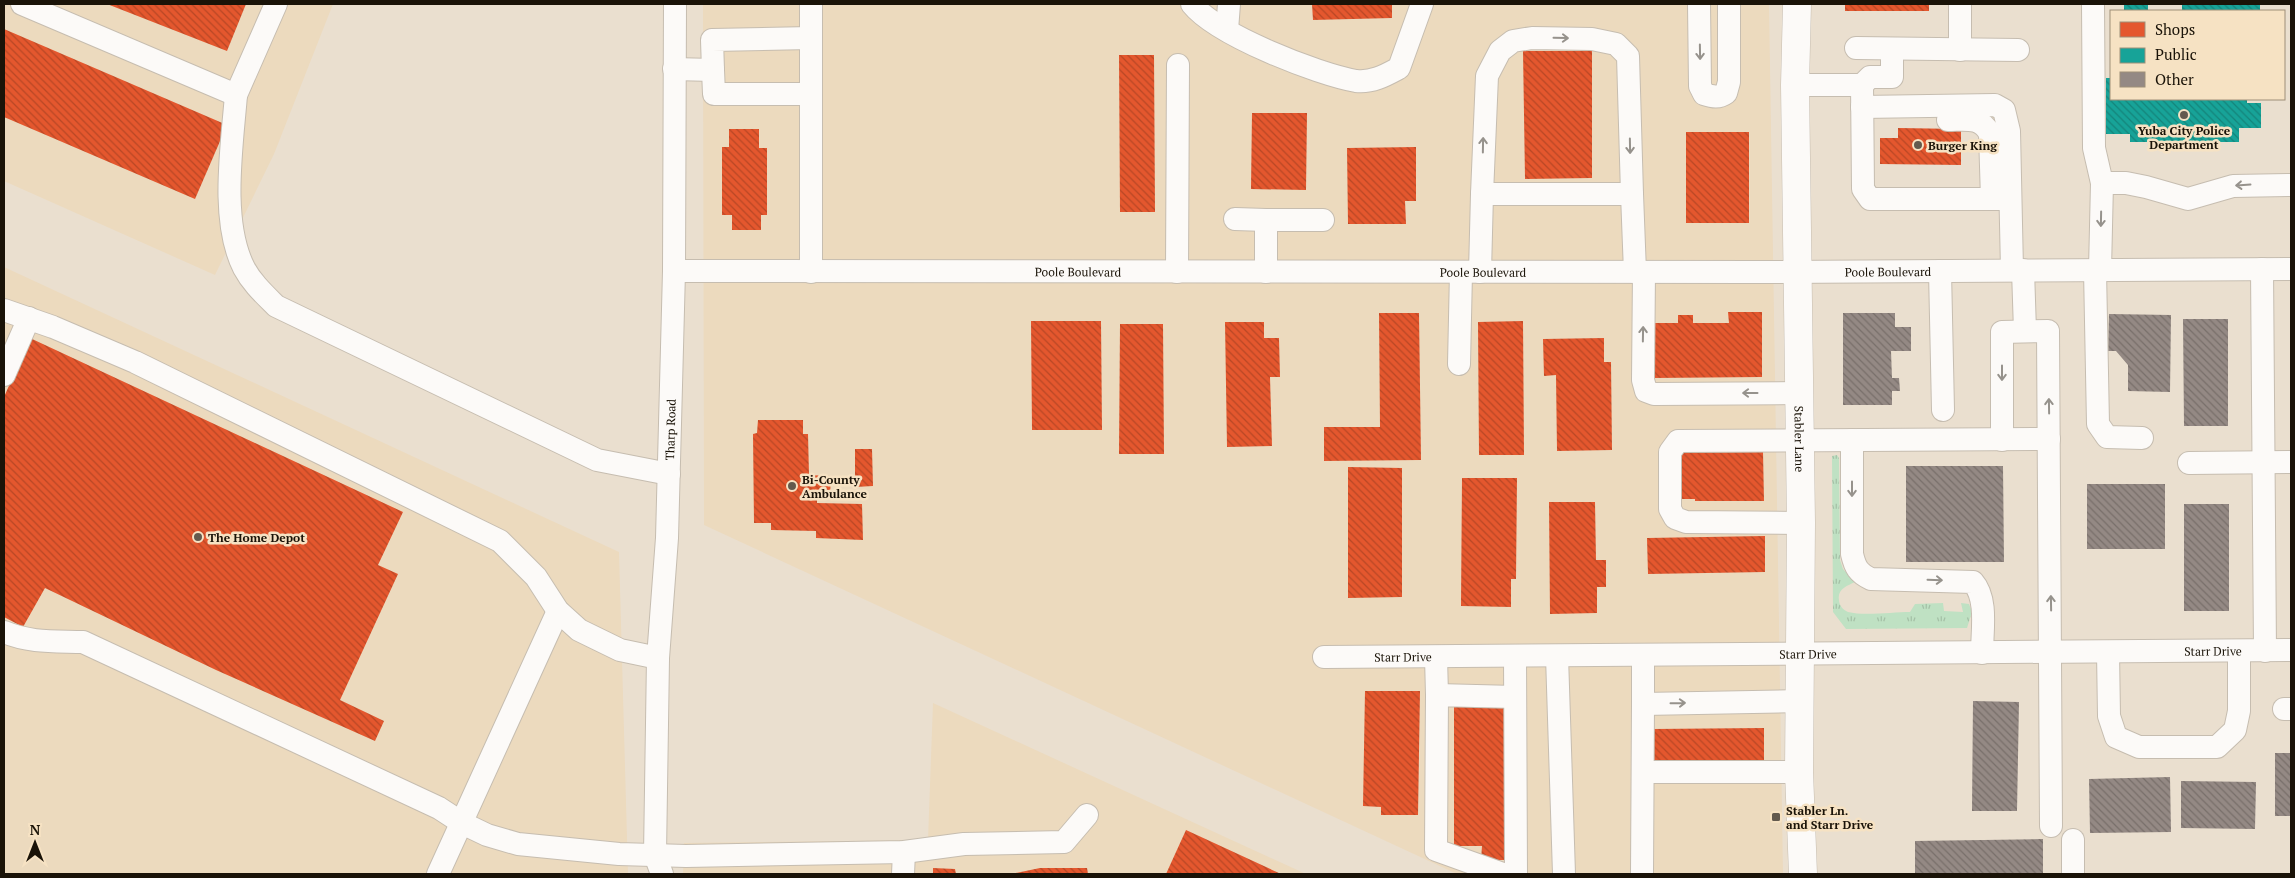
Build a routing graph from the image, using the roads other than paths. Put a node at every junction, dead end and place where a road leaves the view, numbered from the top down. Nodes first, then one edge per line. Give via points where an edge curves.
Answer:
1 (22, 4) edge
2 (276, 4) edge
3 (674, 4) edge
4 (811, 4) edge
5 (1192, 4) edge
6 (1229, 4) edge
7 (1422, 4) edge
8 (1699, 4) edge
9 (1729, 4) edge
10 (1797, 4) edge
11 (1960, 4) edge
12 (2093, 4) edge
13 (1227, 30) junction
14 (811, 38) junction
15 (1856, 48) dead end
16 (1892, 49) junction
17 (1960, 50) junction
18 (2018, 50) dead end
19 (1178, 65) dead end
20 (674, 69) junction
21 (713, 70) junction
22 (1795, 85) junction
23 (811, 94) junction
24 (236, 95) junction
25 (1862, 104) junction
26 (2102, 183) junction
27 (2291, 185) edge
28 (1482, 194) junction
29 (1632, 194) junction
30 (2001, 199) junction
31 (1235, 219) dead end
32 (1266, 220) junction
33 (1323, 220) dead end
34 (2262, 269) junction
35 (2291, 269) edge
36 (2017, 270) junction
37 (2097, 270) junction
38 (674, 271) junction
39 (1797, 271) junction
40 (1940, 271) junction
41 (811, 272) junction
42 (1177, 272) junction
43 (1266, 272) junction
44 (1470, 272) junction
45 (1639, 272) junction
46 (4, 310) edge
47 (29, 318) junction
48 (2025, 331) junction
49 (1459, 364) dead end
50 (4, 375) edge
51 (1799, 393) junction
52 (1943, 410) dead end
53 (2142, 438) dead end
54 (2050, 439) junction
55 (1852, 440) junction
56 (2002, 440) junction
57 (1799, 441) junction
58 (2263, 462) junction
59 (2291, 462) edge
60 (2189, 463) dead end
61 (669, 474) junction
62 (1801, 523) junction
63 (558, 611) junction
64 (4, 632) edge
65 (2291, 650) edge
66 (2239, 651) junction
67 (2265, 651) junction
68 (2052, 652) junction
69 (2108, 652) junction
70 (1982, 653) junction
71 (1801, 654) junction
72 (1643, 655) junction
73 (1514, 656) junction
74 (1557, 656) junction
75 (1324, 657) dead end
76 (1436, 657) junction
77 (658, 658) junction
78 (1437, 695) junction
79 (1515, 697) junction
80 (1801, 702) junction
81 (1643, 704) junction
82 (1643, 772) junction
83 (1800, 772) junction
84 (1087, 815) dead end
85 (462, 823) junction
86 (2051, 826) dead end
87 (2073, 840) dead end
88 (903, 863) edge
89 (740, 865) edge
90 (655, 868) edge
91 (438, 874) edge
92 (1503, 874) edge
93 (1516, 874) edge
94 (1564, 874) edge
95 (1642, 874) edge
96 (1803, 874) edge
97 (2073, 874) edge

1 - 24 street
2 - 24 street
3 - 20 street, Tharp Road
4 - 14 street
5 - 13 street
6 - 13 street
7 - 13 street via 1399,68 1380,78 1358,81 1275,54
8 -> 9 street via 1700,86 1704,94 1712,96 1726,93 1729,82
10 - 22 main road, Stabler Lane
11 - 17 street
12 - 26 street via 2094,148
14 - 21 street via 712,40
14 - 23 street
15 - 16 street
16 - 17 street
16 - 25 street via 1892,77 1870,77
17 - 18 street
19 - 42 street
20 - 21 street
20 - 38 street, Tharp Road
21 - 23 street via 714,94
22 - 25 street
22 - 39 main road, Stabler Lane
23 - 41 street
24 - 61 street via 230,183 236,244 244,267 256,286 276,306 597,460
25 - 30 street via 1863,189 1870,199
25 - 30 street via 1995,105 2004,110 2009,132
27 -> 26 street via 2233,186 2188,199 2126,183
26 -> 37 street
28 - 29 street
28 -> 29 street via 1487,76 1500,51 1513,40 1532,38 1600,40 1616,44 1628,56
28 - 44 street
29 - 45 street
30 - 36 street
31 - 32 street
32 - 33 street
32 - 43 street
34 - 35 street, Poole Boulevard
34 - 37 street, Poole Boulevard
34 - 58 street
36 - 37 street, Poole Boulevard
36 - 40 street, Poole Boulevard
36 - 48 street
37 - 53 street via 2098,424 2107,437
38 - 41 street, Poole Boulevard
38 - 61 street, Tharp Road
39 - 40 street, Poole Boulevard
39 - 45 street, Poole Boulevard
39 - 51 main road, Stabler Lane
40 - 52 street
41 - 42 street, Poole Boulevard
42 - 43 street, Poole Boulevard
43 - 44 street, Poole Boulevard
44 - 45 street, Poole Boulevard
44 - 49 street
51 -> 45 street via 1654,394 1646,391
46 - 47 street
47 - 50 street
47 - 63 street via 135,362 500,541 536,576
54 -> 48 street via 2048,331
48 -> 56 street via 2002,332
51 - 57 main road, Stabler Lane
54 - 56 street
68 -> 54 street
55 - 56 street
55 - 57 street
55 -> 70 street via 1852,554 1860,574 1871,579 1973,582 1978,587 1982,602
57 - 62 main road, Stabler Lane
57 - 62 street via 1678,441 1670,452 1670,509 1675,518 1686,522
58 - 59 street
58 - 60 street
58 - 67 street
61 - 77 street, Tharp Road
62 - 71 main road, Stabler Lane
63 - 77 street via 579,630 620,650
63 - 85 street
64 - 85 street via 41,642 83,642 439,808
65 - 67 street, Starr Drive
66 - 67 street, Starr Drive
66 - 69 street, Starr Drive
66 - 69 street via 2239,711 2235,730 2217,747 2139,747 2116,737 2109,716
68 - 69 street, Starr Drive
68 - 70 street, Starr Drive
68 - 86 street
70 - 71 street, Starr Drive
71 - 72 street, Starr Drive
71 - 80 main road, Stabler Lane
72 - 74 street, Starr Drive
72 - 81 street
73 - 74 street, Starr Drive
73 - 76 street, Starr Drive
73 - 79 street
74 - 94 street
75 - 76 street, Starr Drive
76 - 78 street
77 - 90 street, Tharp Road
78 - 79 street
78 - 92 street via 1436,850
79 - 93 street
81 -> 80 street
80 - 83 main road, Stabler Lane
81 - 82 street
82 - 83 street
82 - 95 street
83 - 96 main road, Stabler Lane
84 - 88 street via 1064,842 964,844
85 - 90 street via 518,844
85 - 91 street
87 - 97 street
88 - 89 street
89 - 90 street

